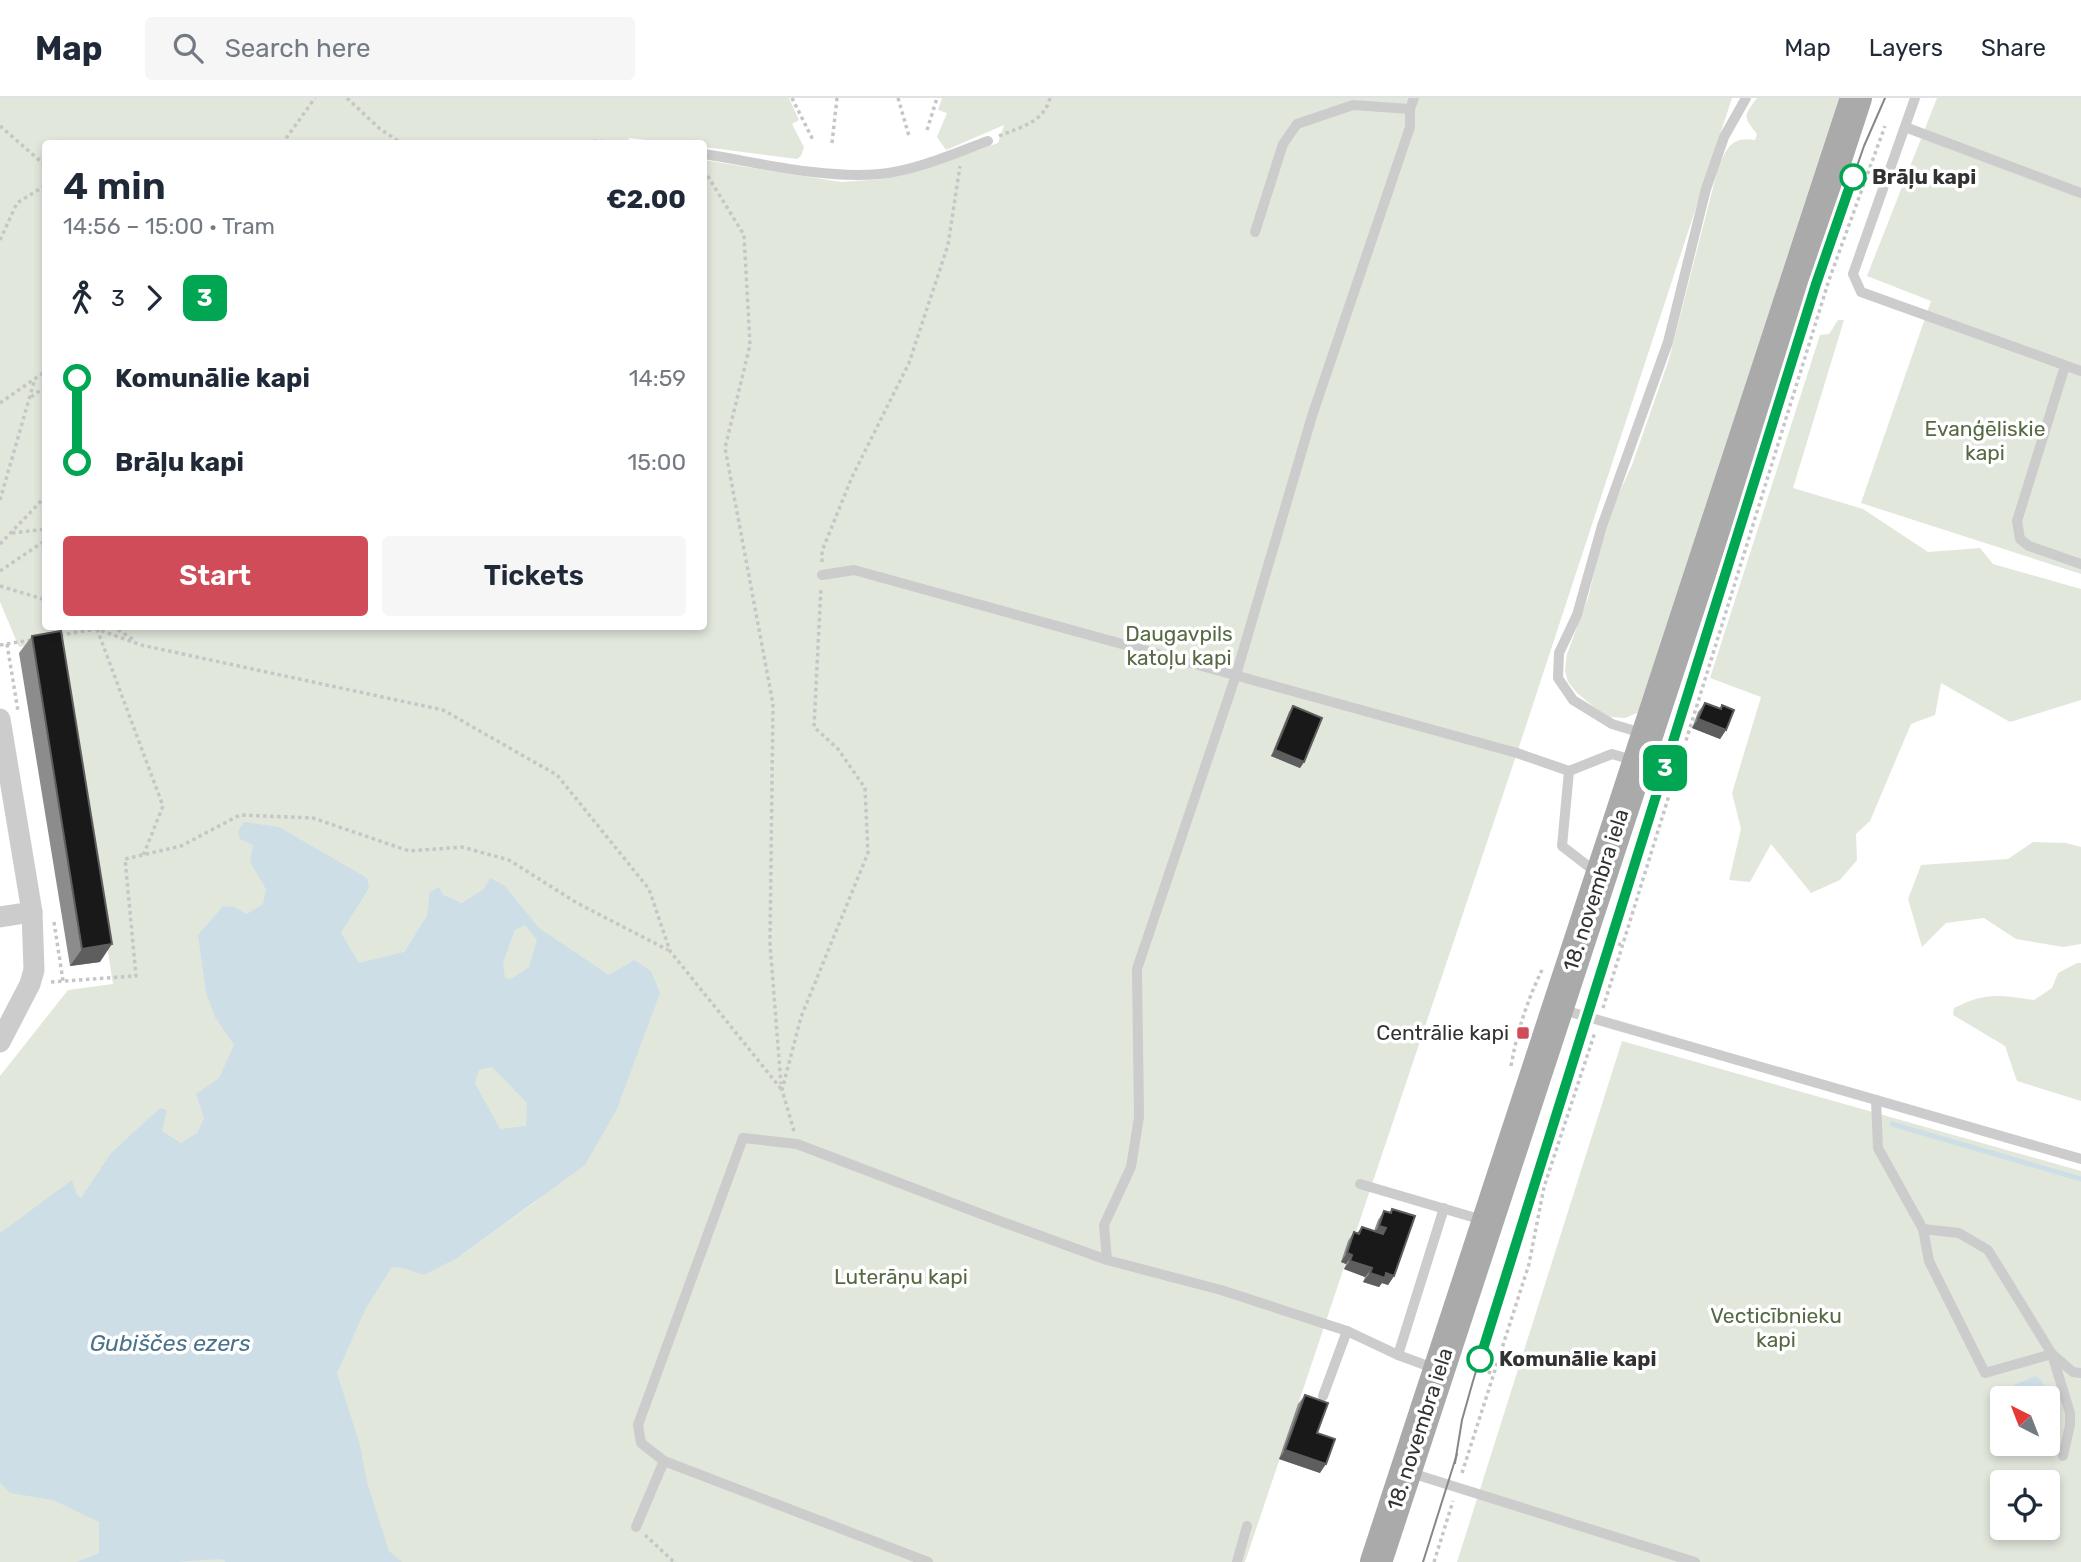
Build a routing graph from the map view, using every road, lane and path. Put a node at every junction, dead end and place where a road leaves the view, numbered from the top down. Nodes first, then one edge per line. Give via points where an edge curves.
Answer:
1 (315, 98) edge
2 (348, 98) edge
3 (792, 98) edge
4 (837, 98) edge
5 (898, 98) edge
6 (937, 98) edge
7 (1051, 98) edge
8 (1746, 98) edge
9 (1856, 98) edge
10 (1915, 98) edge
11 (1412, 104) edge
12 (0, 126) edge
13 (1885, 127) dead end
14 (1905, 127) junction
15 (927, 130) dead end
16 (909, 136) dead end
17 (285, 140) edge
18 (396, 140) edge
19 (813, 140) dead end
20 (988, 141) joint
21 (832, 143) dead end
22 (962, 150) junction
23 (707, 154) edge
24 (42, 163) edge
25 (707, 175) edge
26 (42, 187) edge
27 (2081, 193) edge
28 (1255, 232) dead end
29 (0, 240) edge
30 (2065, 366) junction
31 (2081, 371) edge
32 (42, 375) edge
33 (34, 382) junction
34 (42, 389) edge
35 (29, 398) junction
36 (0, 403) edge
37 (0, 500) edge
38 (42, 500) edge
39 (42, 529) edge
40 (10, 533) junction
41 (42, 543) edge
42 (0, 544) edge
43 (2081, 564) edge
44 (0, 570) edge
45 (822, 575) junction
46 (0, 586) edge
47 (42, 599) edge
48 (91, 630) edge
49 (97, 630) edge
50 (100, 630) edge
51 (118, 630) edge
52 (60, 635) edge
53 (34, 639) edge
54 (0, 645) edge
55 (141, 645) junction
56 (1236, 675) junction
57 (0, 719) edge
58 (1643, 748) junction
59 (1569, 772) junction
60 (143, 856) junction
61 (1601, 875) junction
62 (32, 912) junction
63 (0, 917) edge
64 (670, 951) junction
65 (30, 984) junction
66 (1557, 1008) junction
67 (1599, 1020) junction
68 (0, 1042) edge
69 (782, 1090) junction
70 (1876, 1100) junction
71 (797, 1143) junction
72 (2081, 1159) edge
73 (1360, 1184) dead end
74 (1444, 1208) junction
75 (1488, 1222) junction
76 (1923, 1229) junction
77 (1107, 1259) junction
78 (1347, 1331) junction
79 (2052, 1354) junction
80 (1398, 1355) junction
81 (1454, 1368) junction
82 (2081, 1373) edge
83 (1494, 1374) junction
84 (1323, 1396) dead end
85 (2063, 1456) dead end
86 (664, 1461) junction
87 (1406, 1471) junction
88 (1457, 1489) junction
89 (1247, 1526) dead end
90 (636, 1527) joint
91 (674, 1562) edge
92 (928, 1562) edge
93 (1237, 1562) edge
94 (1376, 1562) edge
95 (1434, 1562) edge
96 (1695, 1562) edge

1 - 17 path
2 - 18 path
3 - 19 path
4 - 21 path
5 - 16 path
6 - 15 path
7 - 20 path via 1041,118
8 - 58 lane via 1724,137 1706,189 1668,342 1602,526 1577,615 1559,653 1558,678 1573,700
9 - 58 main road, 18. novembra iela
10 - 14 lane
11 - 28 lane via 1353,105 1297,124 1283,144
11 - 56 lane via 1409,127 1312,416
12 - 24 path
13 - 67 path via 1829,279
14 - 27 lane
14 - 30 lane via 1853,274 1861,292
20 - 22 lane
22 - 23 lane via 882,174 841,175
22 - 45 path via 940,272 909,363 852,477 822,551
25 - 69 path via 744,235 750,345 725,448 773,704 770,944
26 - 29 path via 17,203
30 - 31 lane
30 - 43 lane via 2018,521 2020,538 2029,546
32 - 33 path
33 - 35 path
33 - 36 path
34 - 35 path
35 - 37 path
38 - 40 path
39 - 40 path
40 - 42 path
41 - 44 path
45 - 56 lane via 854,570
45 - 69 path via 814,727 838,749 865,788 868,853 801,1017
46 - 47 path
48 - 52 path
49 - 60 path via 163,806
50 - 55 path
51 - 55 path
53 - 54 path
55 - 64 path via 443,710 557,775 649,889
56 - 59 lane via 1517,753
56 - 77 lane via 1137,969 1139,1117 1131,1167 1104,1225
57 - 62 street
58 - 59 lane via 1612,754
58 - 61 main road, 18. novembra iela
59 - 61 lane via 1562,846
60 - 64 path via 181,846 240,815 313,818 409,851 461,847 509,860
60 - 65 path via 125,859 136,976
61 - 66 main road, 18. novembra iela
62 - 63 street
62 - 65 street via 34,970
64 - 69 path
65 - 68 street
66 - 67 lane
66 - 75 main road, 18. novembra iela
67 - 70 lane
67 - 83 path via 1544,1187 1530,1264
69 - 71 path
70 - 72 lane
70 - 76 lane via 1878,1148
71 - 77 lane
71 - 86 lane via 743,1138 638,1425 641,1443
73 - 74 lane
74 - 75 lane
74 - 80 lane
75 - 81 main road, 18. novembra iela
76 - 79 lane via 1959,1233 1987,1250
76 - 79 lane via 1929,1261 1985,1373
77 - 78 lane
78 - 80 lane
78 - 84 lane
79 - 82 lane via 2073,1372
79 - 85 lane via 2070,1413
80 - 81 lane
81 - 83 path
81 - 87 main road, 18. novembra iela
83 - 88 path
86 - 90 lane
86 - 92 lane
87 - 88 lane
87 - 94 main road, 18. novembra iela
88 - 95 path
88 - 96 lane
89 - 93 lane
90 - 91 path

